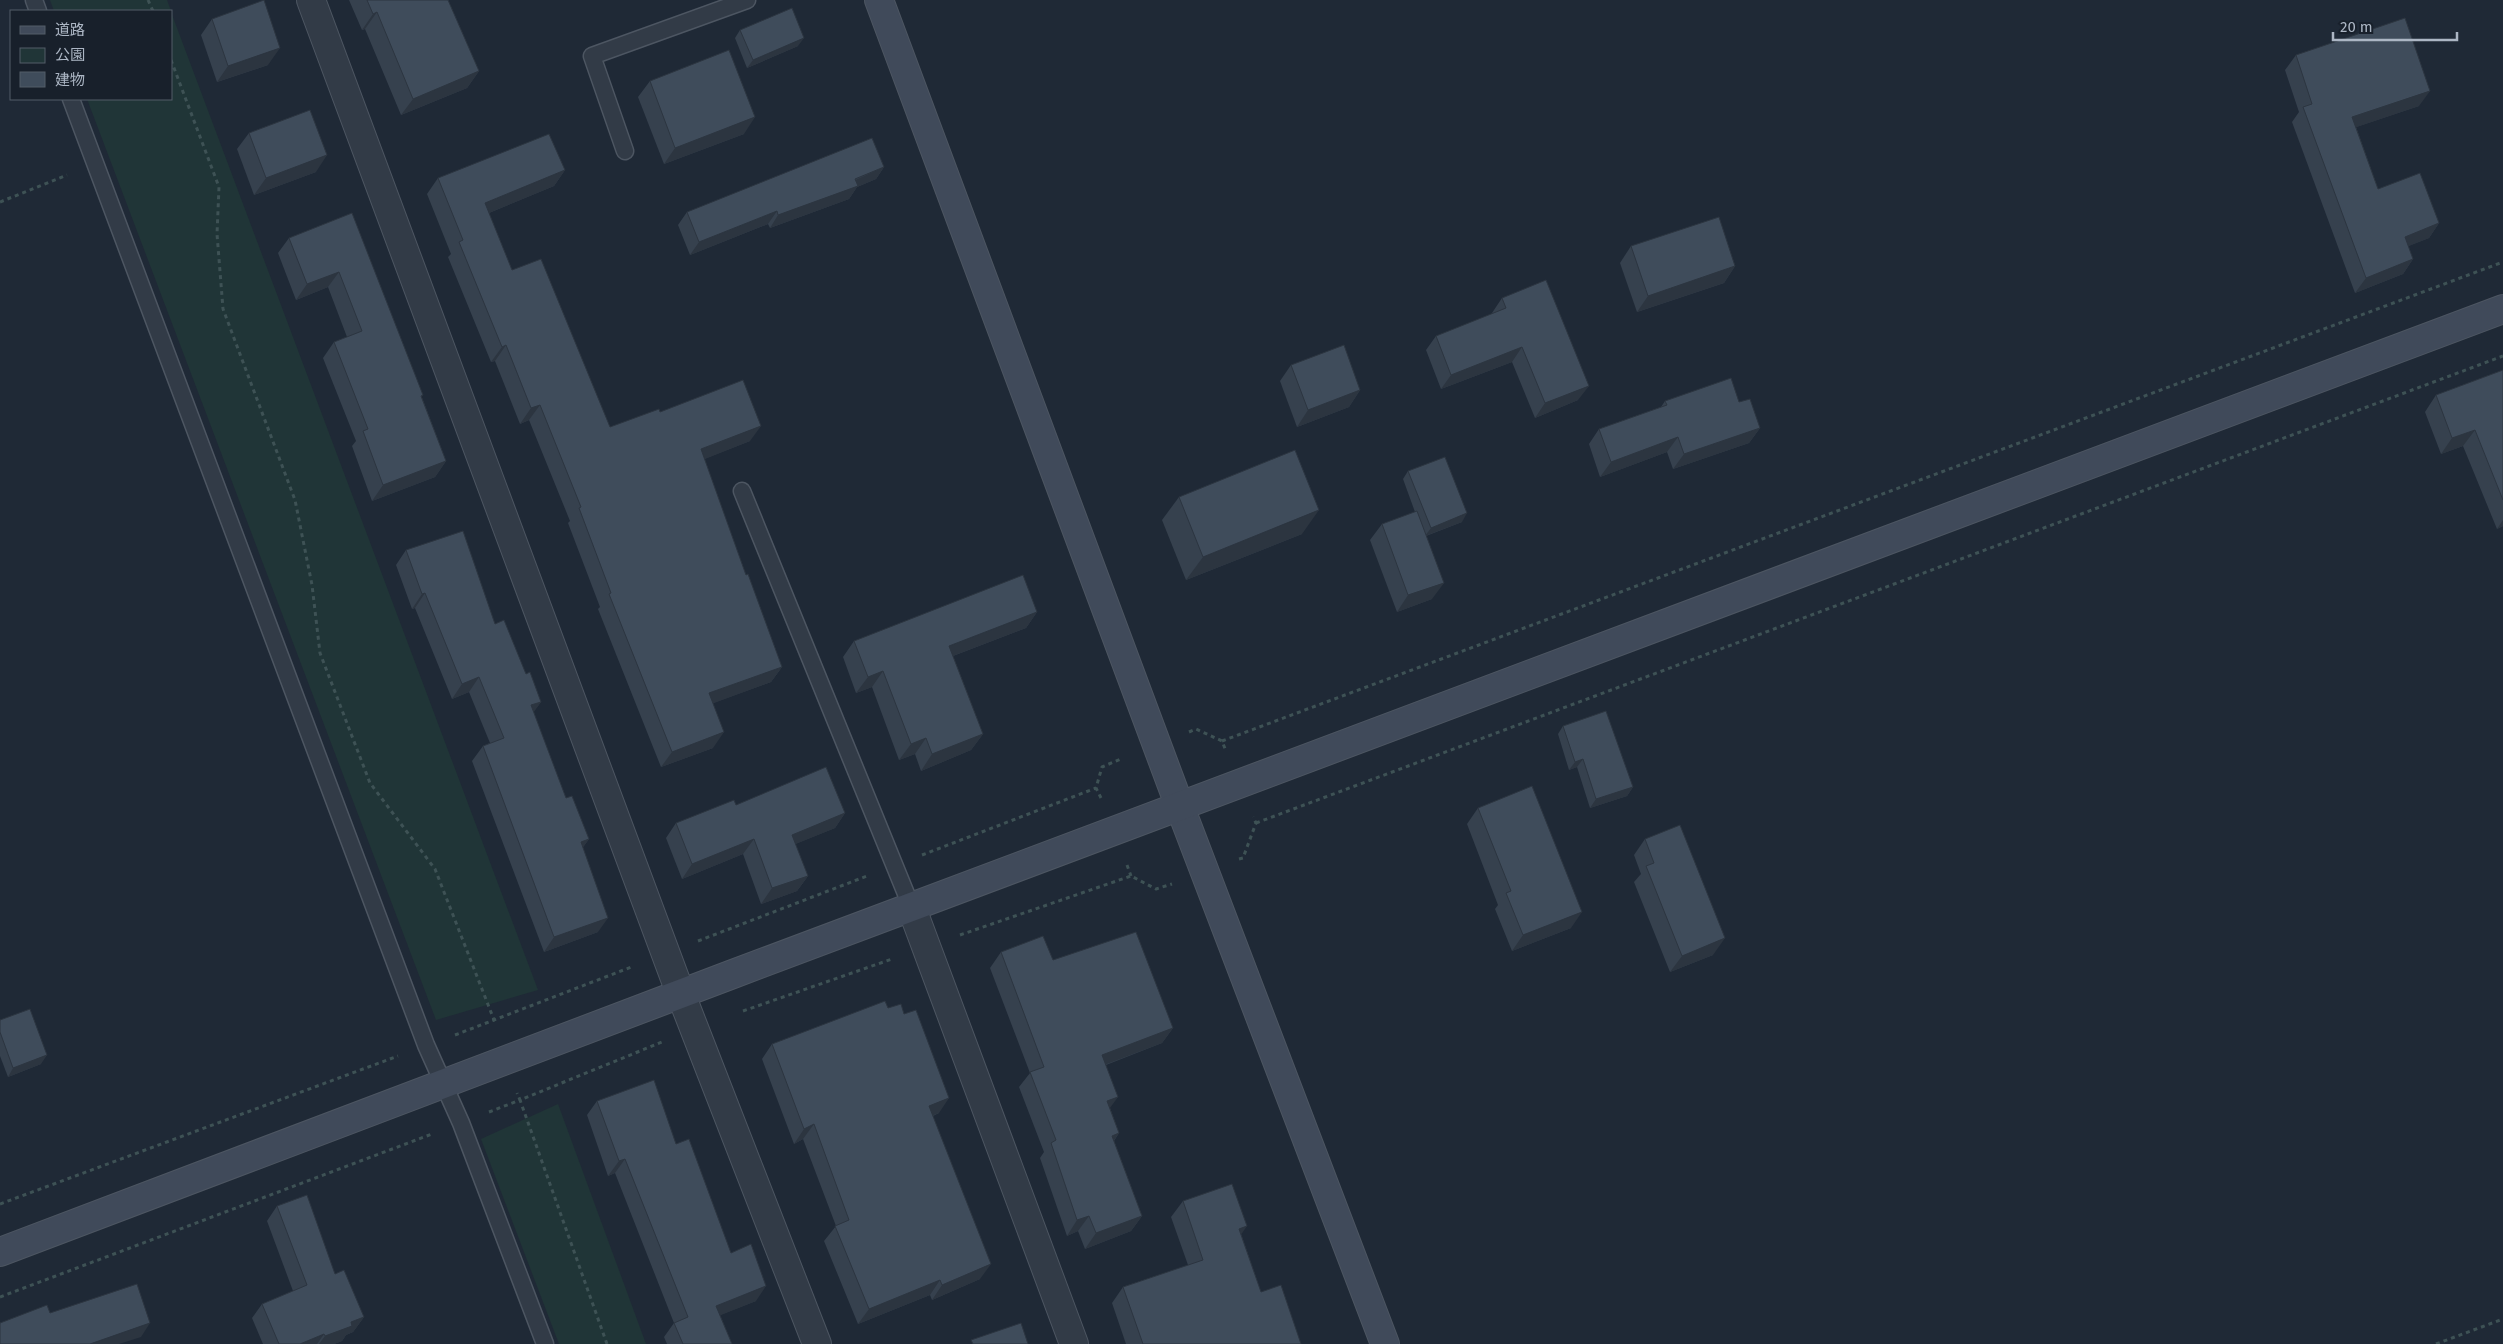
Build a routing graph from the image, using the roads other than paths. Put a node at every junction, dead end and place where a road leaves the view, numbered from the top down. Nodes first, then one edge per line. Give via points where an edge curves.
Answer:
1 (311, 0) edge
2 (748, 0) edge
3 (879, 0) edge
4 (71, 100) edge
5 (625, 151) dead end
6 (2503, 308) edge
7 (742, 491) dead end
8 (1180, 807) junction
9 (911, 906) junction
10 (680, 992) junction
11 (443, 1083) junction
12 (0, 1252) edge
13 (545, 1344) edge
14 (817, 1344) edge
15 (1074, 1344) edge
16 (1385, 1344) edge

1 - 10 street
2 - 5 lane via 592,56
3 - 8 street
4 - 11 lane
6 - 8 street
7 - 9 lane
8 - 9 street
8 - 16 street
9 - 10 street
9 - 15 street
10 - 11 street
10 - 14 street
11 - 12 street
11 - 13 lane

